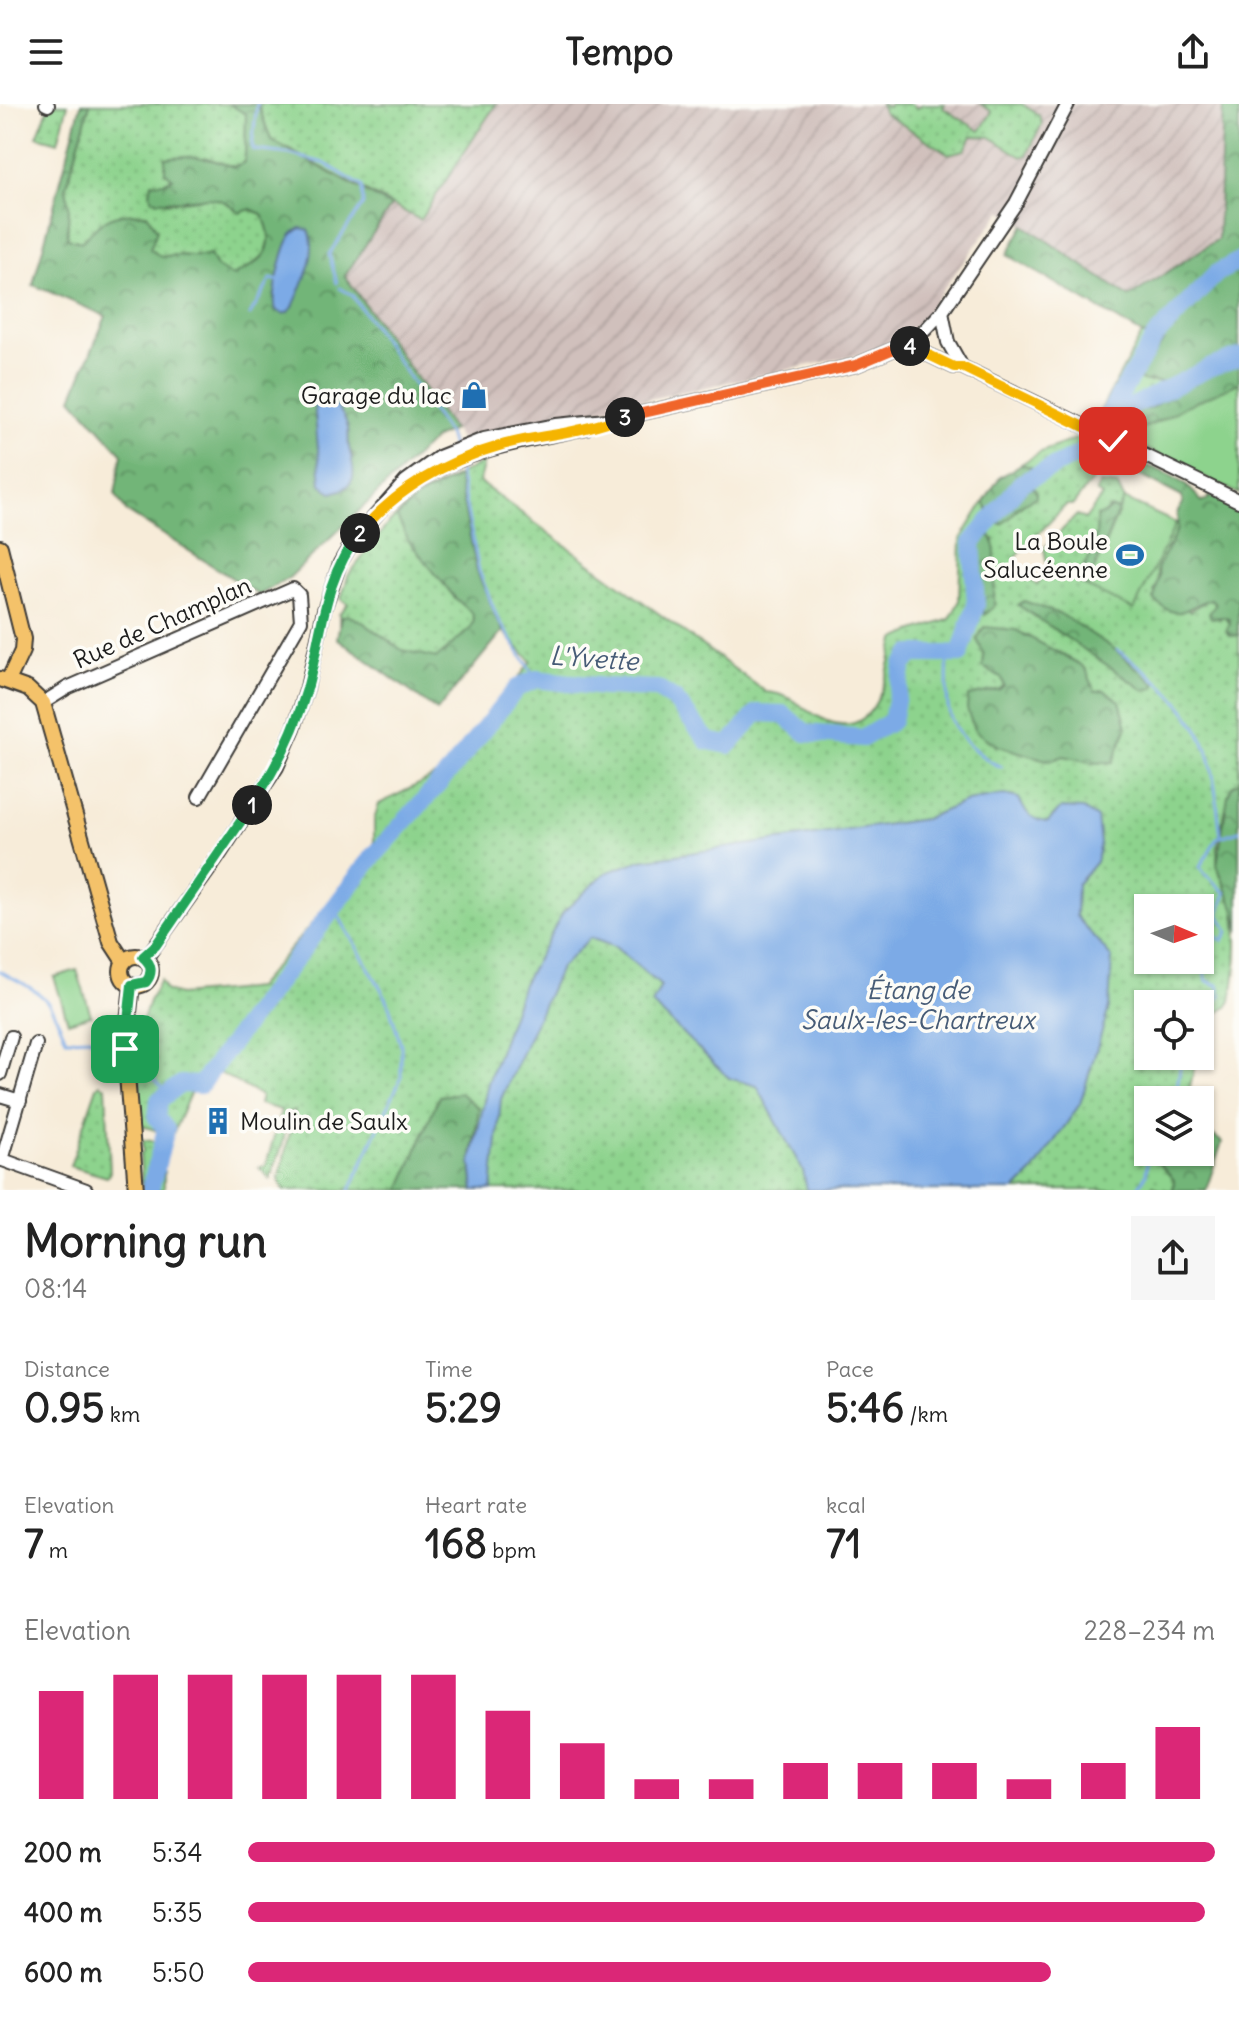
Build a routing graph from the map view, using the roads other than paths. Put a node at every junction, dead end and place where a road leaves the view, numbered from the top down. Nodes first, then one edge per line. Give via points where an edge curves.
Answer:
1 (1068, 104) edge
2 (942, 312) junction
3 (906, 344) junction
4 (962, 367) junction
5 (1239, 501) edge
6 (0, 547) edge
7 (4, 680) edge
8 (43, 703) junction
9 (199, 797) dead end
10 (143, 957) junction
11 (124, 962) junction
12 (132, 985) junction
13 (0, 1074) edge
14 (0, 1095) edge
15 (20, 1101) junction
16 (1, 1159) edge
17 (86, 1190) edge
18 (136, 1190) edge

1 - 2 street via 1016,203
2 - 3 street
2 - 4 street via 948,342
3 - 4 street
3 - 10 street via 856,365 616,419 484,439 403,492 353,541 332,581 307,688 277,767
4 - 5 street
6 - 7 main road via 23,639 22,651
7 - 8 main road via 28,689
8 - 9 street, Rue de Champlan via 293,589 299,595 301,621
8 - 11 main road via 111,942
10 - 11 main road
10 - 12 main road via 151,969 149,978
11 - 12 main road via 122,976
12 - 18 main road via 125,1049
13 - 15 street via 9,1042 35,1049
14 - 15 street
15 - 16 street
16 - 17 street

